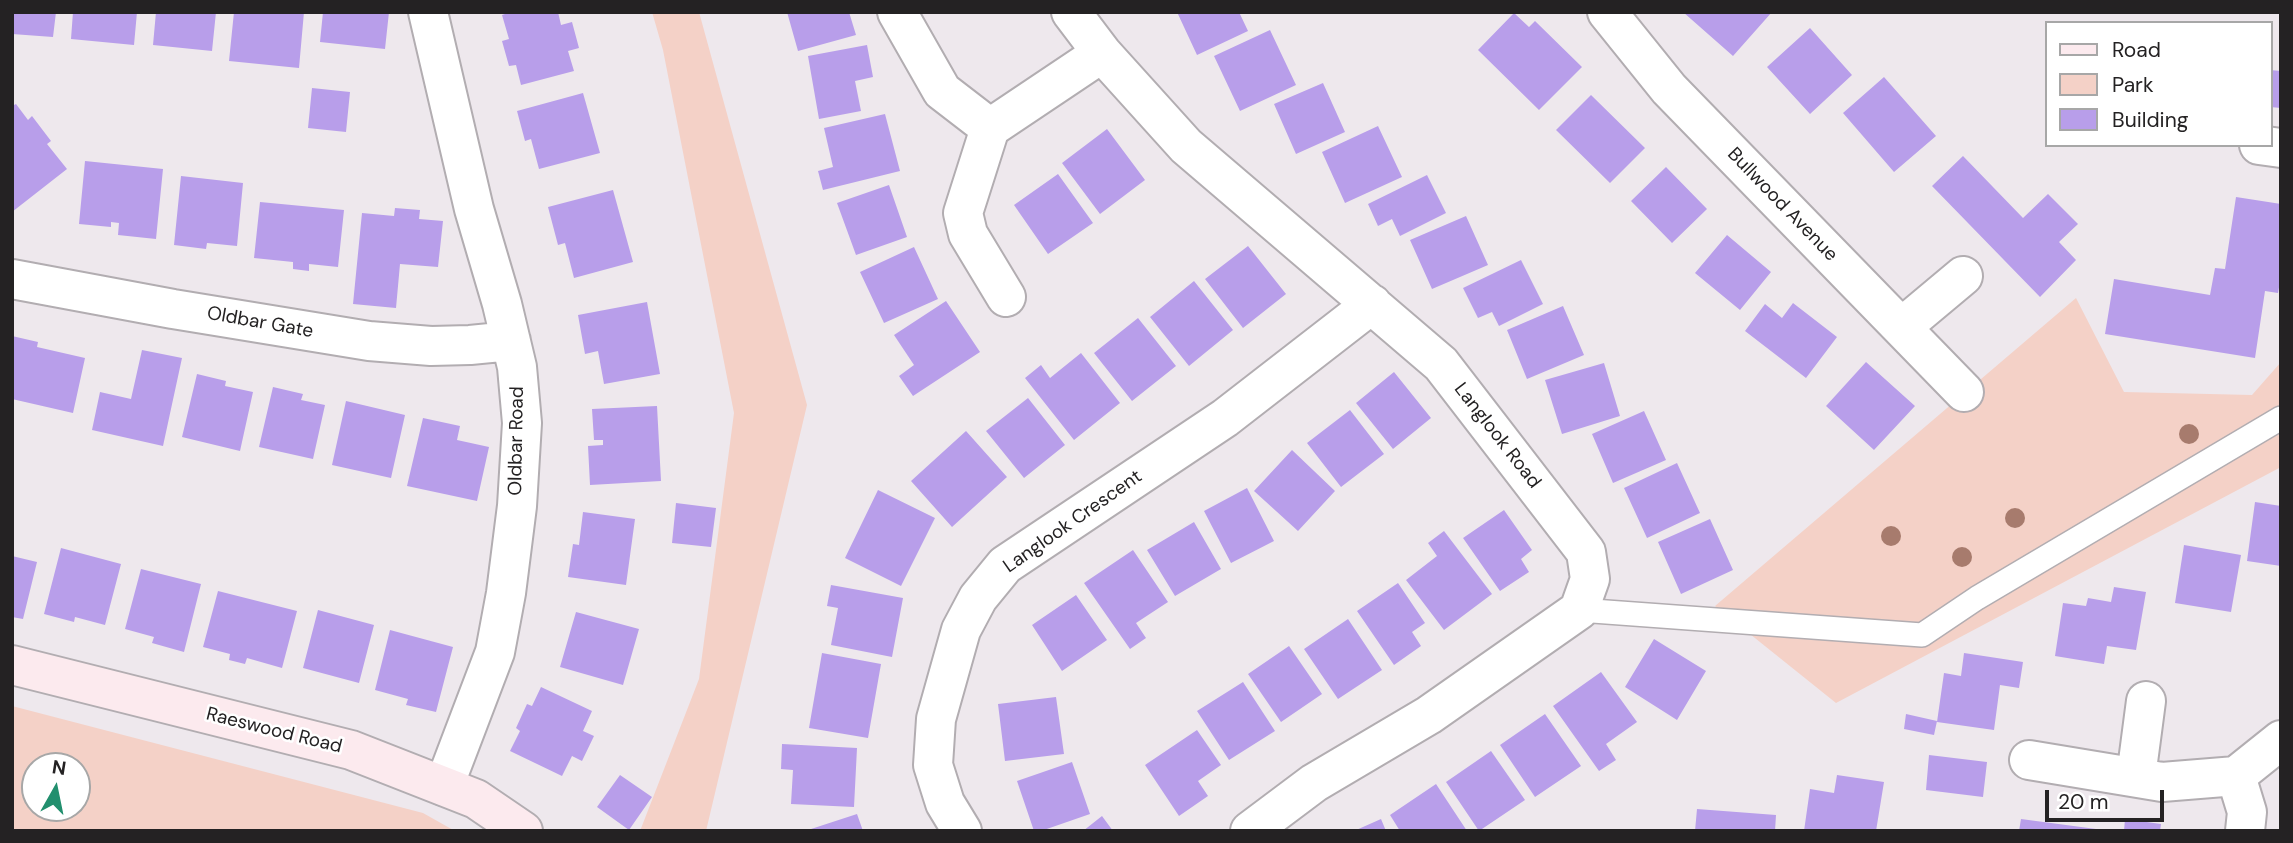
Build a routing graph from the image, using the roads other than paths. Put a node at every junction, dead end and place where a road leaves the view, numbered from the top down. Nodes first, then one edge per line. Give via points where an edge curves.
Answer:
1 (428, 12) edge
2 (897, 12) edge
3 (1071, 12) edge
4 (1606, 12) edge
5 (1102, 53) junction
6 (990, 128) junction
7 (1963, 276) dead end
8 (12, 279) edge
9 (1006, 297) dead end
10 (1371, 304) junction
11 (1902, 327) junction
12 (511, 341) junction
13 (1964, 392) dead end
14 (2281, 418) edge
15 (1579, 610) junction
16 (12, 665) edge
17 (2146, 701) dead end
18 (2281, 740) edge
19 (2029, 760) dead end
20 (2236, 776) junction
21 (2136, 777) junction
22 (444, 786) junction
23 (523, 831) edge
24 (962, 831) edge
25 (1250, 831) edge
26 (2245, 831) edge

1 - 12 street, Oldbar Road via 474,209
2 - 6 street via 942,91
3 - 5 street, Langlook Road
4 - 11 street, Bullwood Avenue via 1669,89
5 - 6 street
5 - 10 street, Langlook Road via 1186,146
6 - 9 street via 963,213 968,234
7 - 11 street
8 - 12 street, Oldbar Gate via 369,341 431,346
10 - 15 street, Langlook Road via 1441,364 1586,552 1590,579
10 - 24 street, Langlook Crescent via 1225,418 1005,565 978,598 961,630 936,719 933,765 945,803
11 - 13 street, Bullwood Avenue
12 - 22 street, Oldbar Road via 522,424 506,593 495,652
14 - 15 lane via 1977,598 1923,635
15 - 25 street via 1429,715 1314,783
16 - 22 street, Raeswood Road via 351,750
17 - 21 street
18 - 20 street
19 - 21 street
20 - 21 street via 2162,782
20 - 26 street via 2247,812
22 - 23 street, Raeswood Road via 476,799

